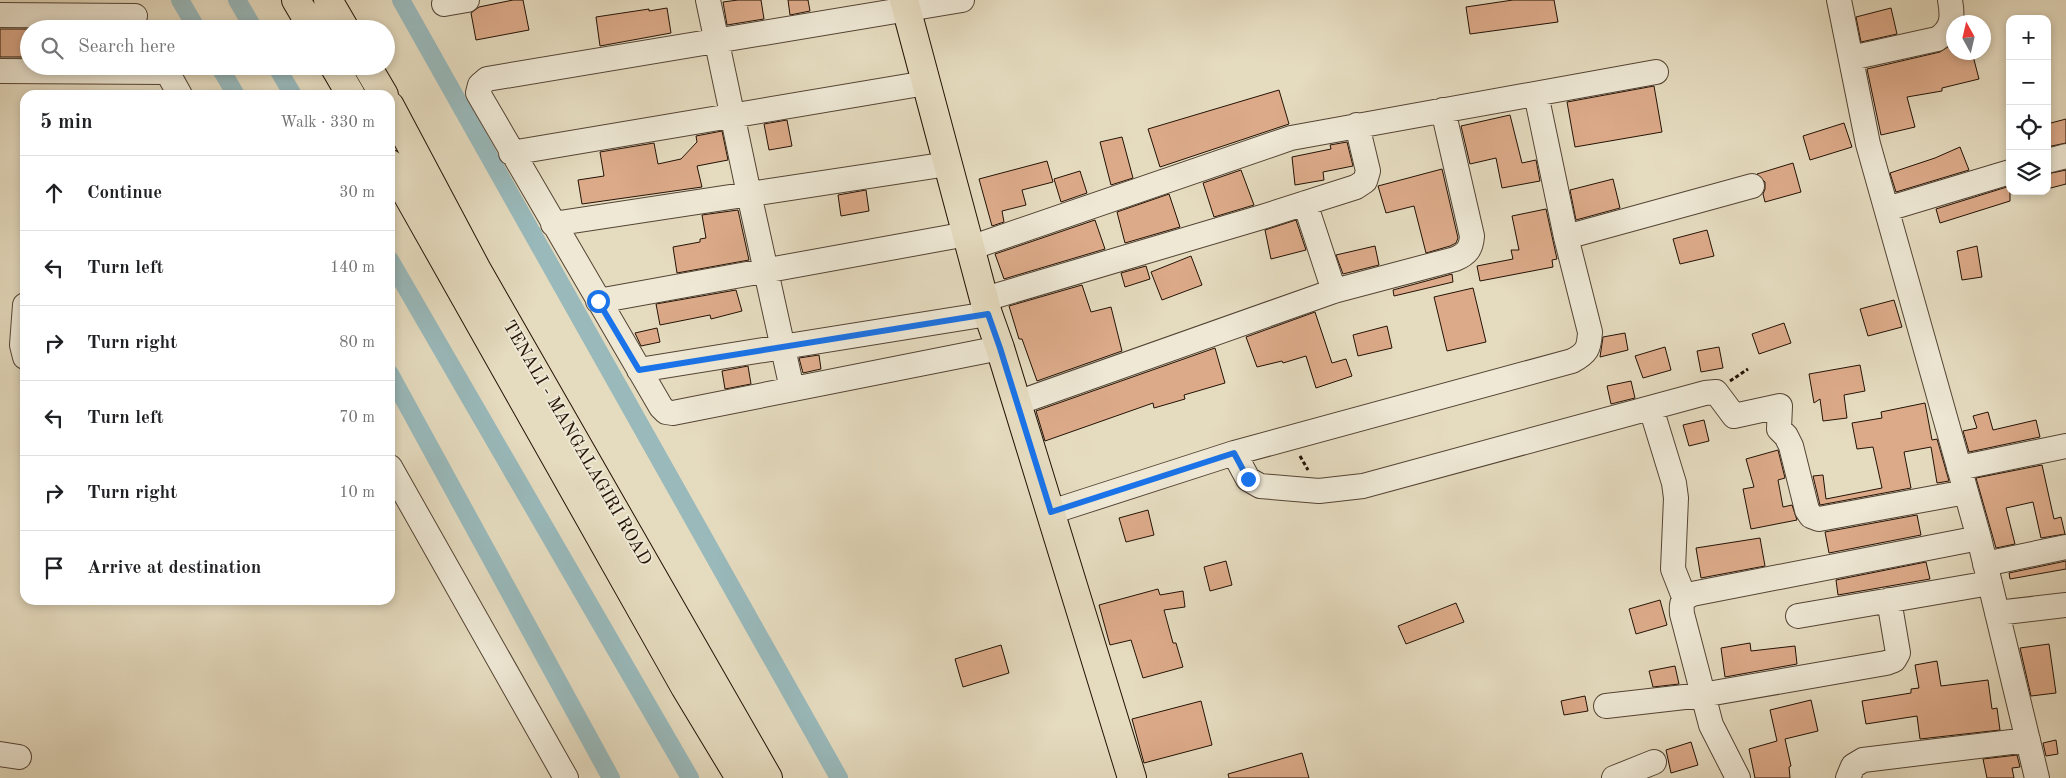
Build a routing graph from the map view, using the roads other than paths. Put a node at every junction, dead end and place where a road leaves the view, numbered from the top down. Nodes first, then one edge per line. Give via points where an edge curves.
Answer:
1 (296, 0) edge
2 (328, 0) edge
3 (467, 0) edge
4 (708, 0) edge
5 (962, 0) edge
6 (1839, 0) edge
7 (1950, 0) edge
8 (444, 4) dead end
9 (905, 4) edge
10 (0, 15) edge
11 (135, 15) edge
12 (308, 20) edge
13 (340, 20) edge
14 (717, 40) junction
15 (1851, 58) junction
16 (0, 71) edge
17 (20, 71) edge
18 (1656, 72) dead end
19 (169, 75) edge
20 (339, 75) edge
21 (372, 75) edge
22 (926, 83) junction
23 (177, 90) edge
24 (348, 90) edge
25 (381, 90) edge
26 (1536, 94) junction
27 (1443, 110) junction
28 (395, 115) edge
29 (733, 116) junction
30 (1358, 126) junction
31 (511, 153) junction
32 (2066, 156) edge
33 (2051, 160) edge
34 (948, 164) junction
35 (395, 173) edge
36 (2006, 173) edge
37 (1752, 186) dead end
38 (749, 194) junction
39 (1305, 202) junction
40 (1887, 209) junction
41 (553, 224) junction
42 (1566, 237) junction
43 (969, 241) junction
44 (766, 270) junction
45 (1334, 291) junction
46 (598, 301) junction
47 (986, 307) junction
48 (783, 346) junction
49 (1000, 348) junction
50 (639, 370) junction
51 (792, 389) junction
52 (1017, 403) junction
53 (1651, 408) junction
54 (2066, 446) edge
55 (1234, 453) junction
56 (1959, 468) junction
57 (395, 476) edge
58 (1966, 492) junction
59 (1051, 512) junction
60 (1979, 538) junction
61 (2066, 547) edge
62 (1988, 574) junction
63 (1684, 598) junction
64 (1889, 600) junction
65 (2066, 605) edge
66 (1997, 613) junction
67 (1798, 616) dead end
68 (1702, 695) junction
69 (1606, 706) dead end
70 (2028, 740) junction
71 (1654, 762) dead end
72 (566, 778) edge
73 (740, 778) edge
74 (768, 778) edge
75 (1132, 778) edge
76 (1614, 778) edge
77 (1738, 778) edge
78 (1848, 778) edge
79 (2037, 778) edge

1 - 12 main road
2 - 13 main road
3 - 8 street
4 - 14 street
5 - 9 street
6 - 15 street
7 - 15 street via 1951,23 1947,33 1937,39
9 - 14 street
9 - 22 main road
10 - 11 street
14 - 29 street
14 - 31 street via 487,79 480,85 478,93
15 - 40 street via 1868,144
16 - 17 street
18 - 26 street
19 - 23 street
20 - 24 main road
21 - 25 main road
22 - 29 street
22 - 34 main road
26 - 27 street
26 - 42 street
27 - 30 street
27 - 45 street via 1472,236 1465,255
28 - 74 main road, TENALI - MANGALAGIRI ROAD via 477,270
29 - 31 street
29 - 38 street
30 - 39 street via 1368,172 1365,180 1356,187
30 - 43 street via 1291,138
31 - 41 street
32 - 33 street
34 - 38 street
34 - 43 main road
35 - 73 main road via 685,687
36 - 40 street
37 - 42 street
38 - 41 street
38 - 44 street
39 - 45 street
39 - 47 street
40 - 56 street
41 - 46 street
42 - 55 street via 1590,332 1584,355 1572,361
43 - 44 street
43 - 47 main road
44 - 46 street
44 - 48 street
45 - 52 street
46 - 50 street
47 - 48 street
47 - 49 main road
48 - 50 street
48 - 51 street
49 - 51 street
49 - 52 main road
50 - 51 street via 661,407 673,413
52 - 59 main road
53 - 55 street via 1368,485 1319,492 1253,484
53 - 58 street via 1716,392 1734,416 1780,406 1779,429 1791,446 1807,510 1819,520
53 - 63 street via 1674,483 1673,569
54 - 56 street
55 - 59 street
56 - 58 street
57 - 72 street
58 - 60 street
59 - 75 main road
60 - 62 street
60 - 63 street
61 - 62 street
62 - 64 street
62 - 66 street
63 - 68 street via 1682,614
64 - 67 street
64 - 68 street via 1898,645 1894,660
65 - 66 street
66 - 70 street
68 - 69 street
68 - 77 street via 1711,725
70 - 78 street via 1863,760 1853,766
70 - 79 street
71 - 76 street

